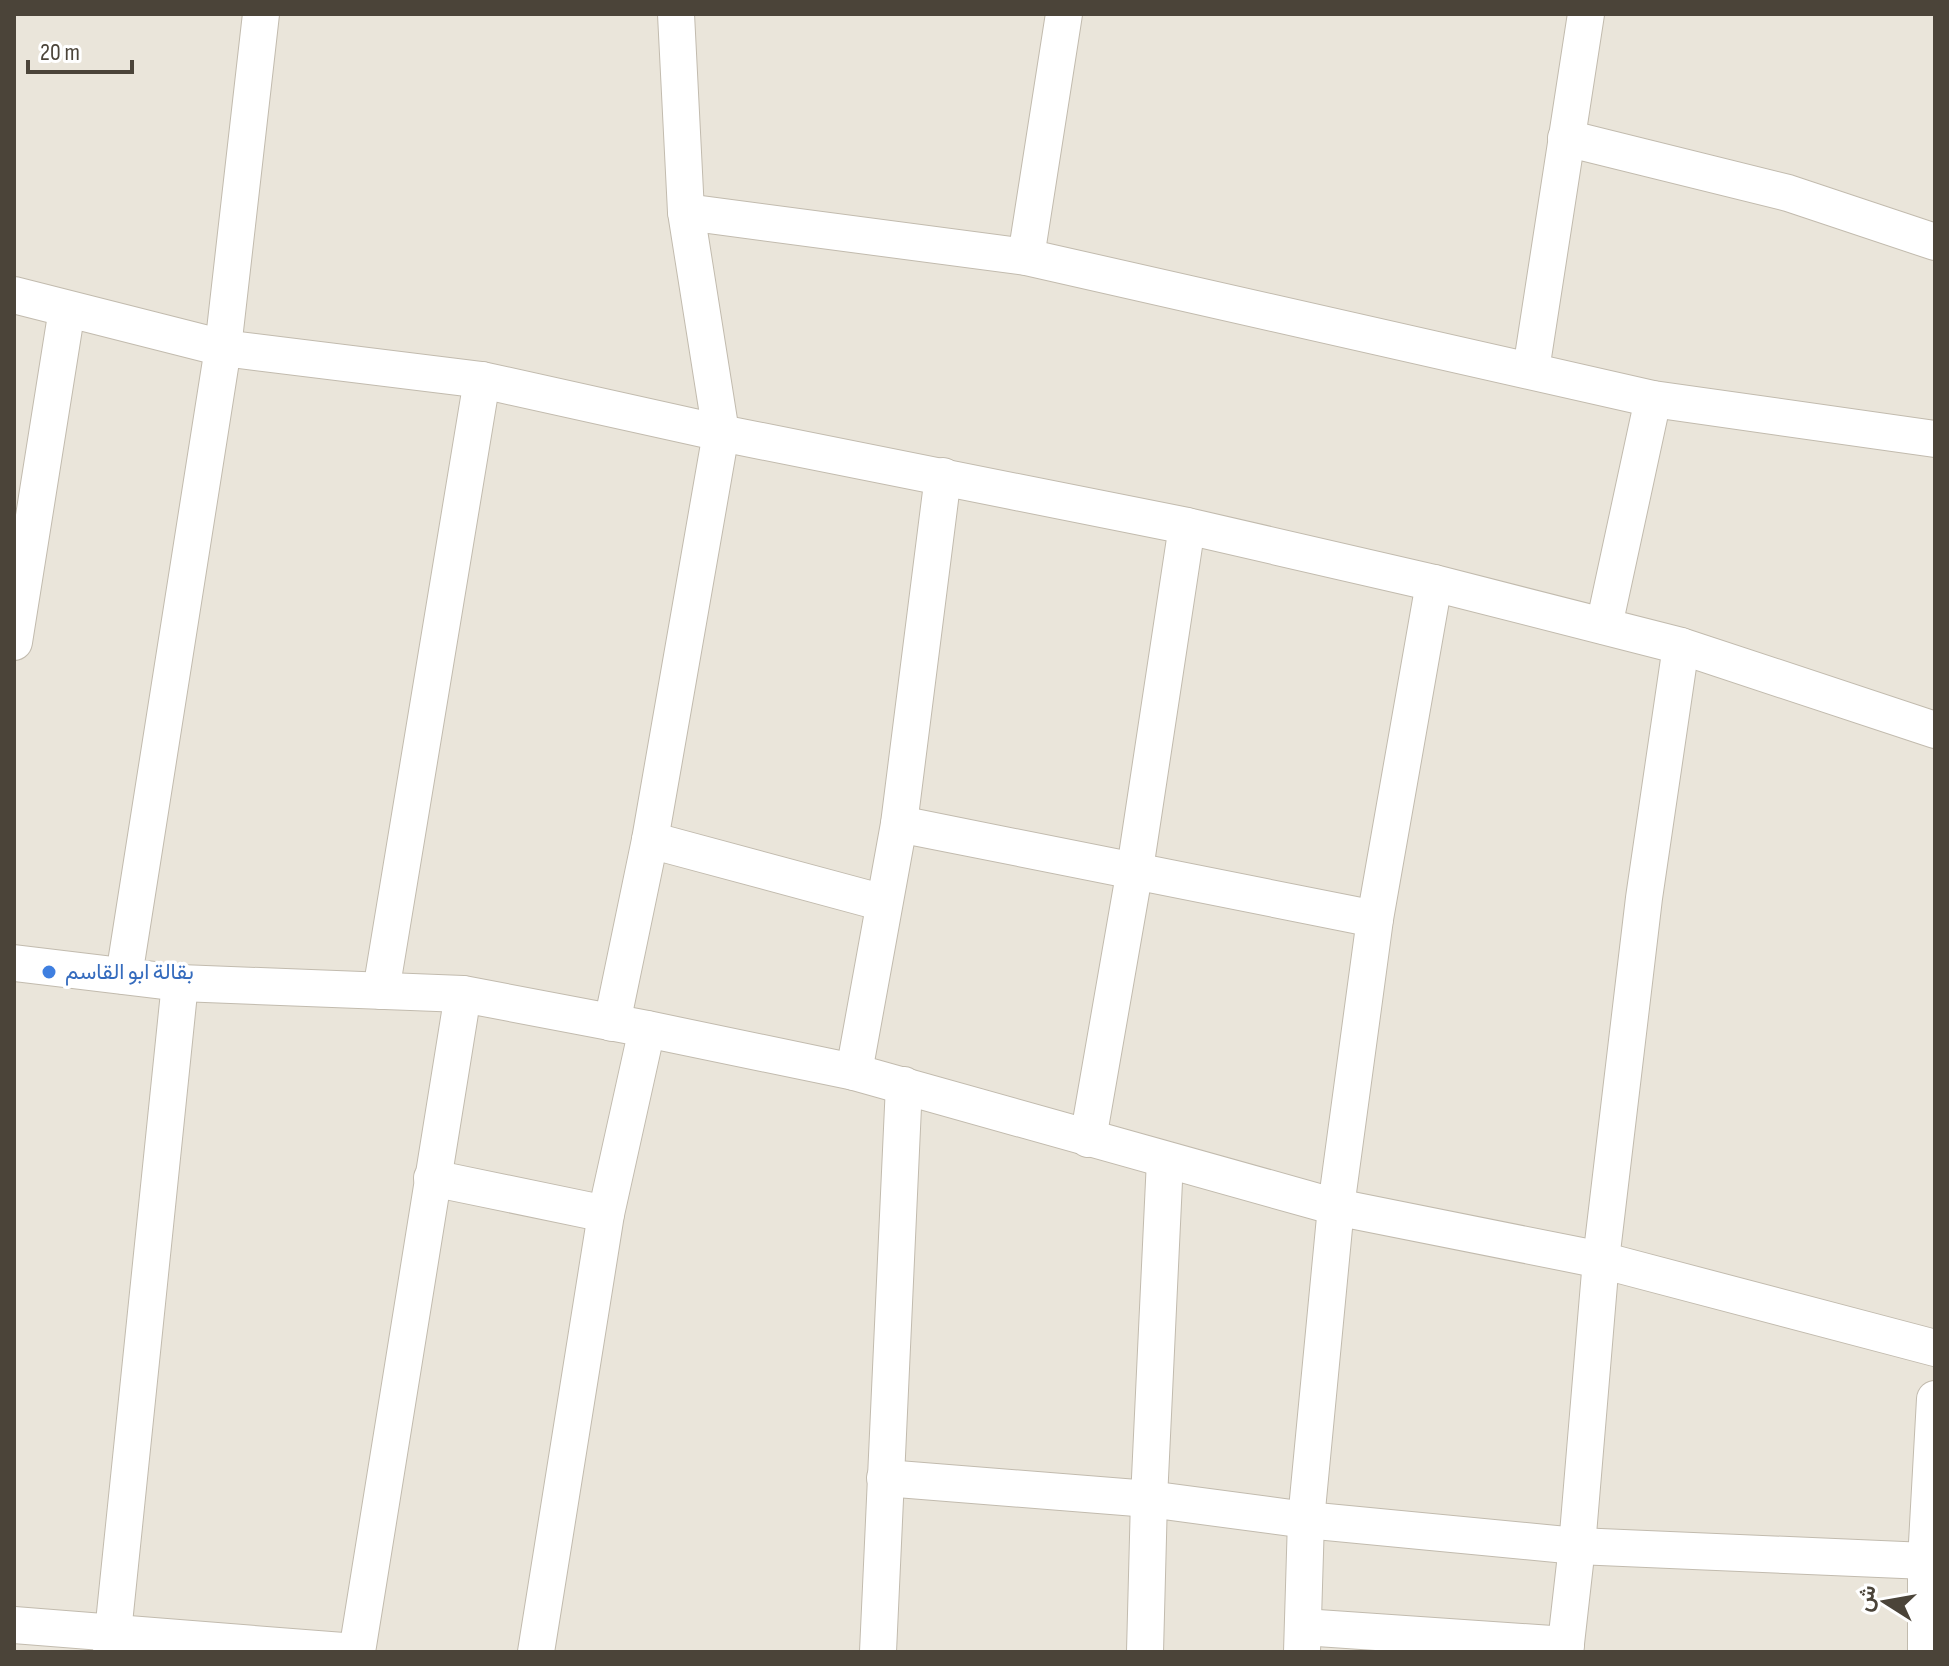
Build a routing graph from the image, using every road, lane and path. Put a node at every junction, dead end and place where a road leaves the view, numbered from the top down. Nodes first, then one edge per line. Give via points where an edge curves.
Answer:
1 (261, 14) edge
2 (676, 14) edge
3 (1064, 14) edge
4 (1586, 14) edge
5 (1566, 138) junction
6 (686, 212) junction
7 (1935, 242) edge
8 (1026, 257) junction
9 (14, 295) edge
10 (67, 309) junction
11 (223, 348) junction
12 (1531, 370) junction
13 (482, 380) junction
14 (1653, 399) junction
15 (721, 433) junction
16 (1935, 439) edge
17 (943, 476) junction
18 (1187, 526) junction
19 (1434, 583) junction
20 (1604, 626) junction
21 (14, 642) edge
22 (1681, 646) junction
23 (1935, 730) edge
24 (899, 824) junction
25 (650, 840) junction
26 (1135, 869) junction
27 (884, 903) junction
28 (1375, 919) junction
29 (14, 963) edge
30 (124, 976) junction
31 (180, 983) junction
32 (381, 991) junction
33 (463, 994) junction
34 (630, 1026) junction
35 (854, 1072) junction
36 (904, 1085) junction
37 (1088, 1139) junction
38 (1165, 1160) junction
39 (432, 1178) junction
40 (1336, 1207) junction
41 (606, 1214) junction
42 (1601, 1260) junction
43 (1935, 1348) edge
44 (1935, 1399) edge
45 (885, 1478) junction
46 (1149, 1499) junction
47 (1306, 1520) junction
48 (1577, 1546) junction
49 (1926, 1561) junction
50 (14, 1625) edge
51 (1303, 1639) edge
52 (112, 1643) edge
53 (1566, 1649) edge
54 (356, 1652) edge
55 (536, 1652) edge
56 (878, 1652) edge
57 (1145, 1652) edge
58 (1926, 1652) edge

1 - 11 street
2 - 6 street
3 - 8 street
4 - 5 street
5 - 7 street via 1788,193
5 - 12 street
6 - 8 street
6 - 15 street
8 - 12 street
9 - 10 street
10 - 11 street
10 - 21 street
11 - 13 street
11 - 30 street
12 - 14 street
13 - 15 street
13 - 32 street
14 - 16 street
14 - 20 street
15 - 17 street
15 - 25 street
17 - 18 street
17 - 24 street
18 - 19 street
18 - 26 street
19 - 20 street
19 - 28 street
20 - 22 street
22 - 23 street
22 - 42 street via 1644,898
24 - 26 street
24 - 27 street
25 - 27 street
25 - 34 street
26 - 28 street
26 - 37 street
27 - 35 street
28 - 40 street
29 - 30 street
30 - 31 street
31 - 32 street
31 - 52 street
32 - 33 street
33 - 34 street
33 - 39 street
34 - 35 street
34 - 41 street
35 - 36 street
36 - 37 street
36 - 45 street
37 - 38 street
38 - 40 street
38 - 46 street
39 - 41 street
39 - 54 street
40 - 42 street
40 - 47 street
41 - 55 street
42 - 43 street
42 - 48 street
44 - 49 street
45 - 46 street
45 - 56 street
46 - 47 street
46 - 57 street
47 - 48 street
47 - 51 street
48 - 49 street
48 - 53 street
49 - 58 street
50 - 52 street
51 - 53 street
52 - 54 street

